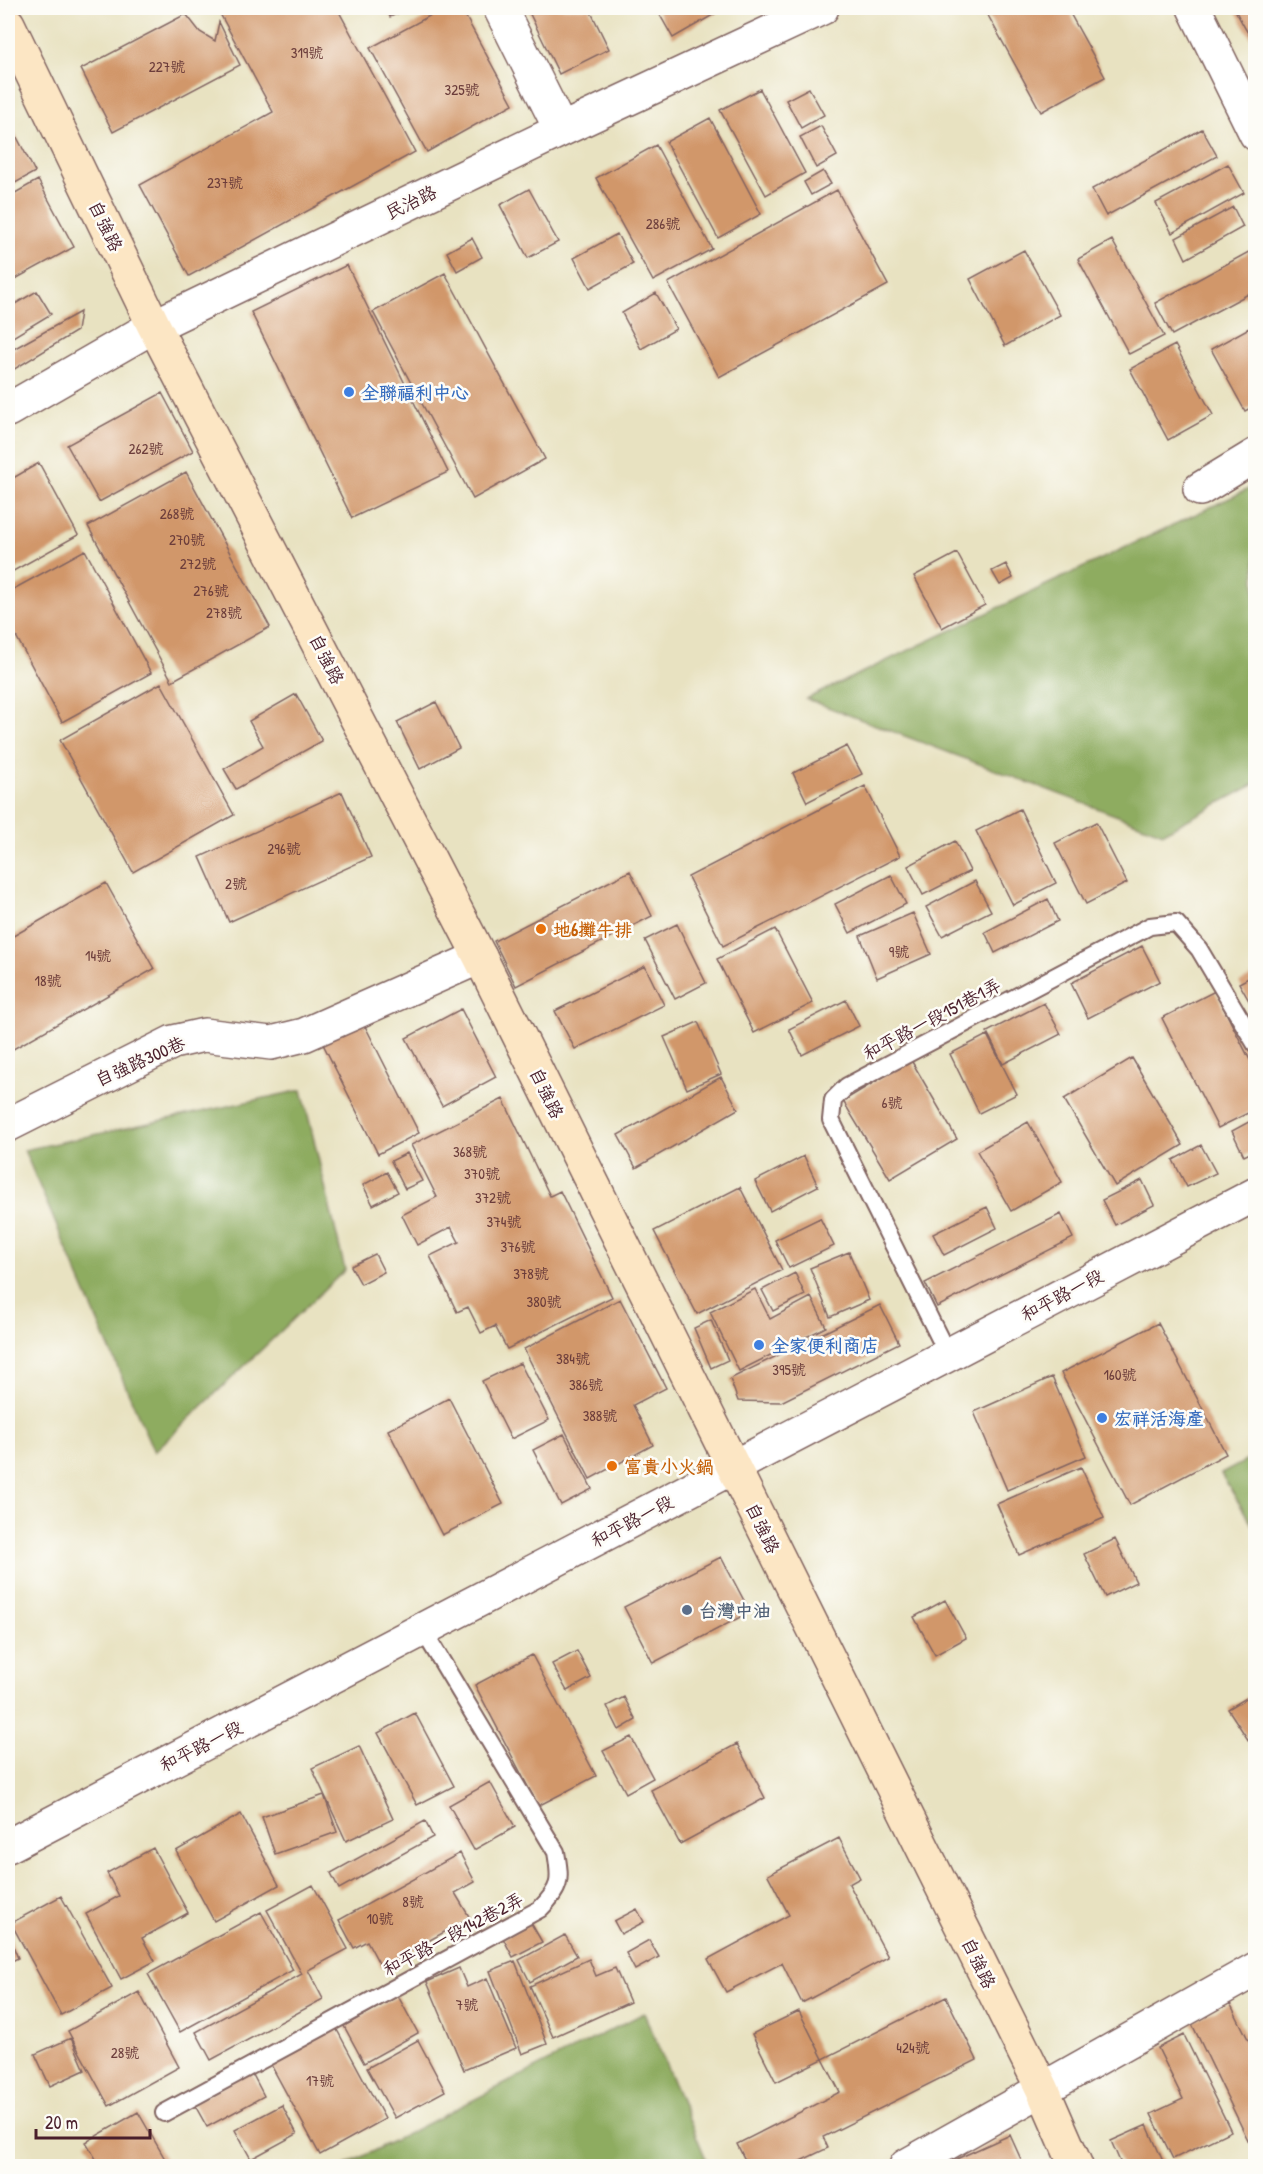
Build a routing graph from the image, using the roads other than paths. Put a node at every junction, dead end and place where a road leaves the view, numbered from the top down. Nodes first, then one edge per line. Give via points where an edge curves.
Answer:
1 (500, 8) edge
2 (822, 8) edge
3 (1194, 8) edge
4 (8, 24) edge
5 (561, 129) junction
6 (1256, 134) edge
7 (154, 326) junction
8 (8, 410) edge
9 (1256, 455) edge
10 (1200, 489) dead end
11 (480, 957) junction
12 (1256, 1045) edge
13 (8, 1125) edge
14 (1256, 1194) edge
15 (948, 1355) junction
16 (733, 1468) junction
17 (423, 1630) junction
18 (8, 1846) edge
19 (1256, 1969) edge
20 (1042, 2088) junction
21 (164, 2113) dead end
22 (906, 2166) edge
23 (1076, 2166) edge

1 - 5 street
2 - 5 street, 民治路
3 - 6 street
4 - 7 street, 自強路
5 - 7 street, 民治路
7 - 8 street, 民治路
7 - 11 street, 自強路
9 - 10 street
11 - 13 street, 自強路300巷 via 303,1035 271,1043 204,1035 173,1042
11 - 16 street, 自強路
12 - 15 lane, 和平路一段151巷1弄 via 1199,949 1176,924 1150,926 847,1086 833,1100 831,1120
14 - 15 street, 和平路一段
15 - 16 street, 和平路一段
16 - 17 street, 和平路一段
16 - 20 street, 自強路
17 - 18 street, 和平路一段
17 - 21 lane, 和平路一段142巷2弄 via 556,1852 560,1875 555,1894 540,1909
19 - 20 street
20 - 22 street
20 - 23 street, 自強路

